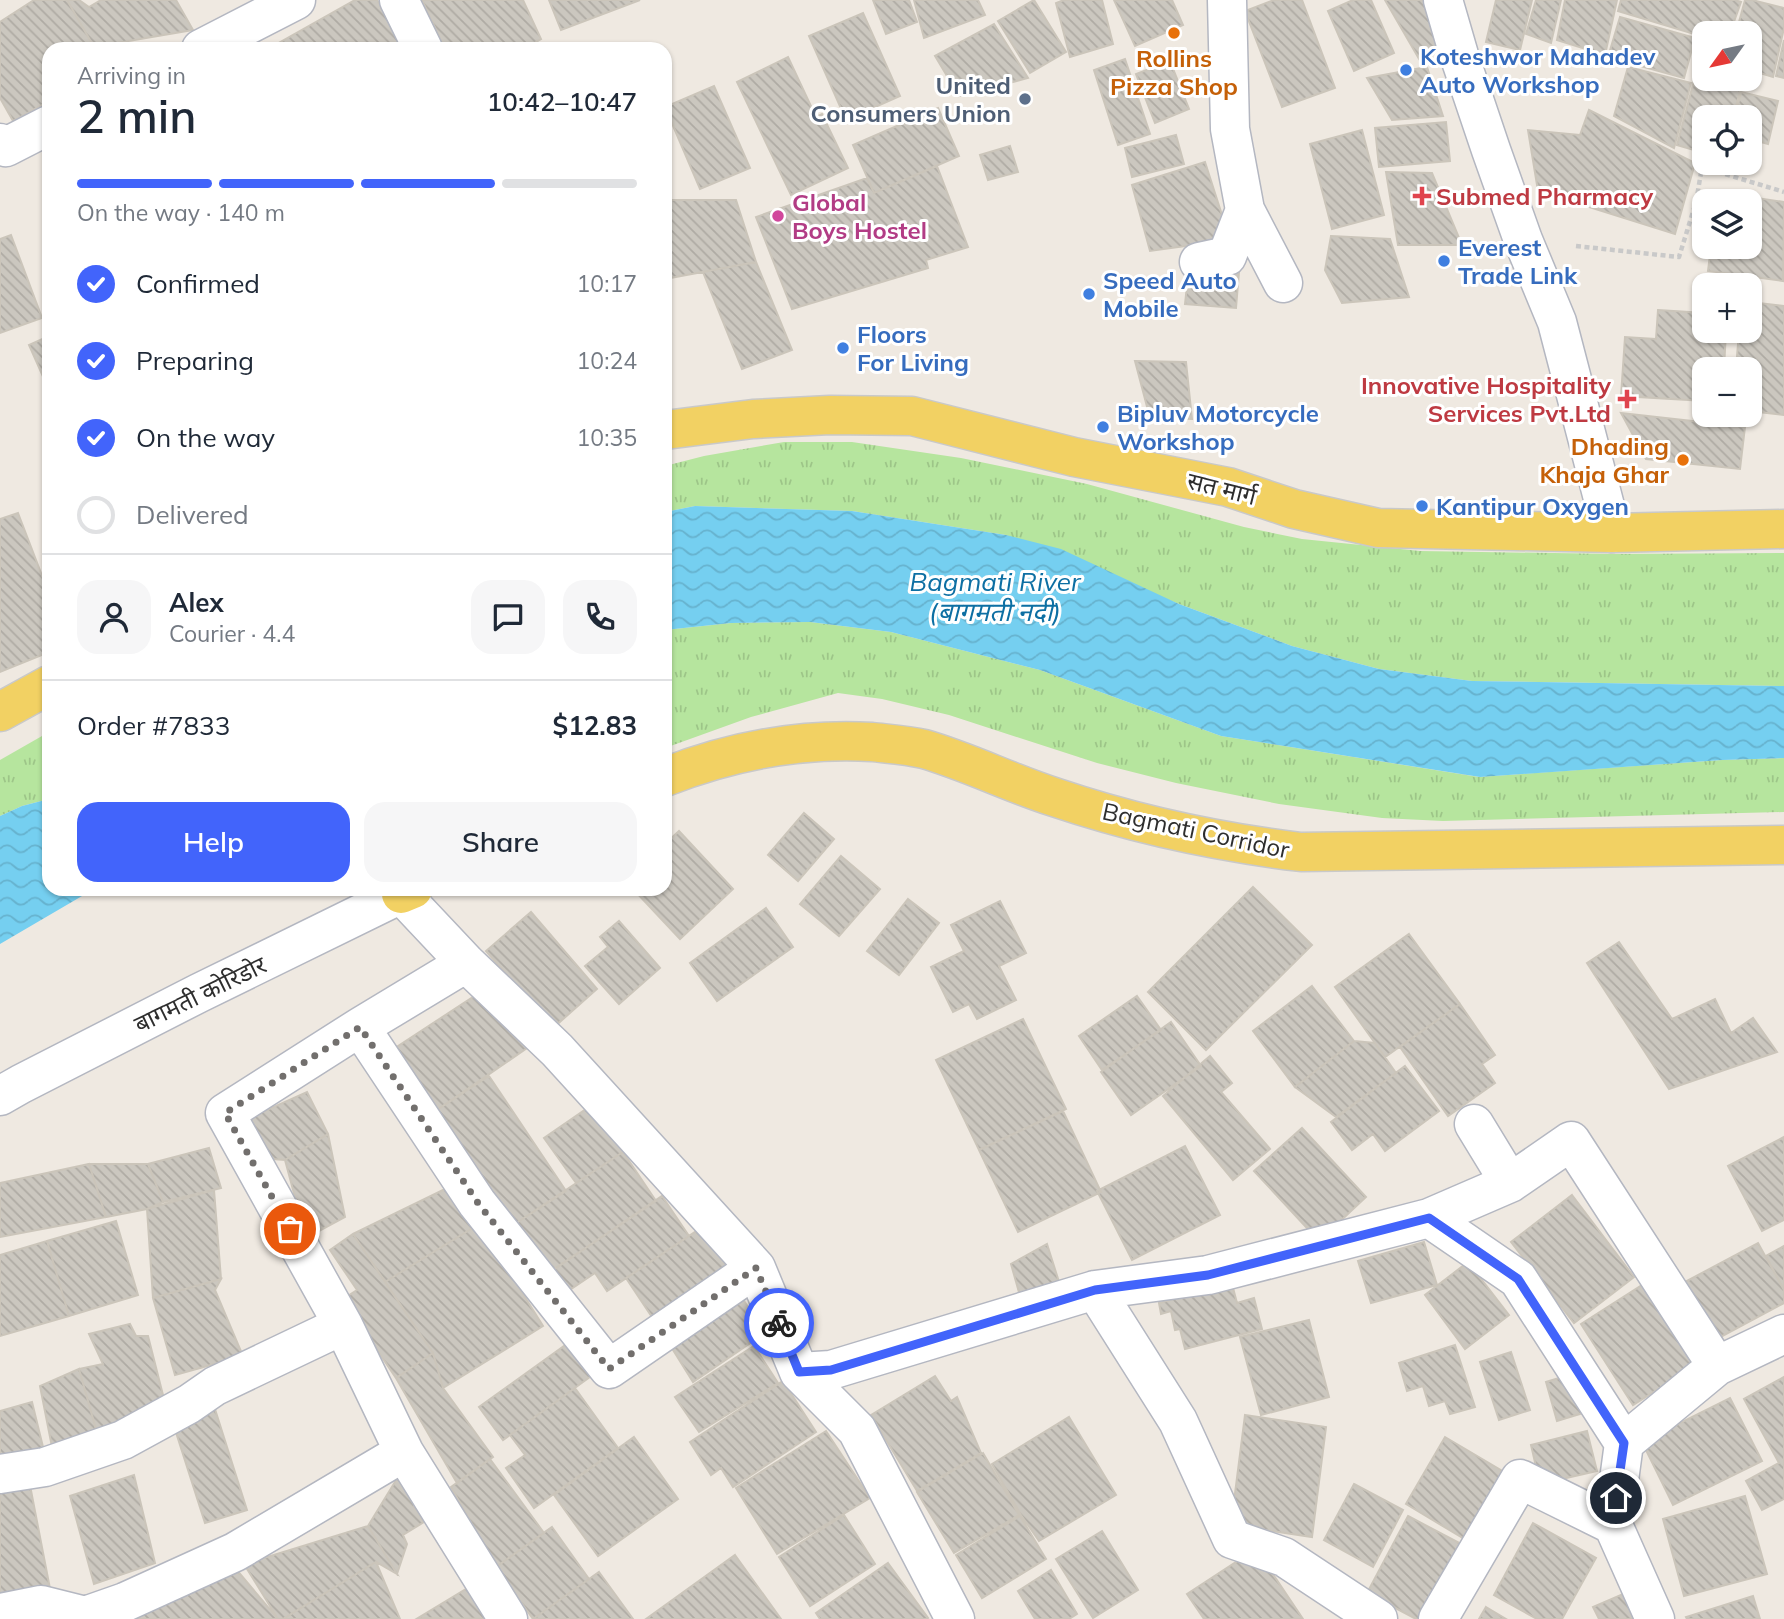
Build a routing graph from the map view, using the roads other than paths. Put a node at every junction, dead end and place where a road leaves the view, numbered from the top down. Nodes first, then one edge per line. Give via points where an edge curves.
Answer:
1 (296, 0) edge
2 (399, 0) edge
3 (1227, 0) edge
4 (1443, 0) edge
5 (215, 42) edge
6 (420, 42) edge
7 (42, 129) edge
8 (0, 143) edge
9 (1245, 210) junction
10 (1199, 262) dead end
11 (1283, 283) dead end
12 (672, 429) edge
13 (1784, 529) edge
14 (1612, 533) junction
15 (42, 689) edge
16 (0, 712) edge
17 (672, 774) edge
18 (1784, 845) edge
19 (399, 896) edge
20 (410, 896) edge
21 (466, 963) junction
22 (360, 1027) junction
23 (0, 1096) edge
24 (1474, 1124) dead end
25 (1510, 1183) junction
26 (1429, 1218) junction
27 (756, 1268) junction
28 (1095, 1290) junction
29 (343, 1325) junction
30 (1784, 1334) edge
31 (1717, 1366) junction
32 (799, 1372) junction
33 (1624, 1443) junction
34 (404, 1452) junction
35 (0, 1474) edge
36 (1613, 1525) junction
37 (0, 1613) edge
38 (508, 1619) edge
39 (955, 1619) edge
40 (1378, 1619) edge
41 (1438, 1619) edge
42 (1656, 1619) edge

1 - 5 street
2 - 6 street
3 - 9 street via 1230,129
4 - 14 street via 1523,240 1557,322
7 - 8 street via 6,147
9 - 10 street via 1227,256
9 - 11 street
12 - 14 main road, सत मार्ग via 753,419 912,416 1074,457 1228,486 1294,509 1378,528
13 - 14 main road, सत मार्ग
15 - 16 main road
17 - 18 main road, Bagmati Corridor via 737,754 843,740 921,748 1053,797 1150,825 1301,852
19 - 23 street, बागमती कोरिडोर
20 - 21 street
21 - 22 street
21 - 27 street via 556,1050
22 - 27 street via 478,1203 609,1369
22 - 29 street via 225,1113
24 - 25 street
25 - 26 street
25 - 31 street via 1571,1141
26 - 28 street via 1208,1275
26 - 33 street via 1518,1279
27 - 32 street
28 - 32 street via 831,1370
28 - 40 street via 1178,1421 1232,1539 1284,1557
29 - 34 street
29 - 35 street via 215,1386 123,1440 45,1467
30 - 31 street
31 - 33 street
32 - 39 street via 857,1430
33 - 36 street
34 - 37 street via 235,1552 125,1602 85,1616 41,1605
34 - 38 street
36 - 41 street via 1520,1479
36 - 42 street

